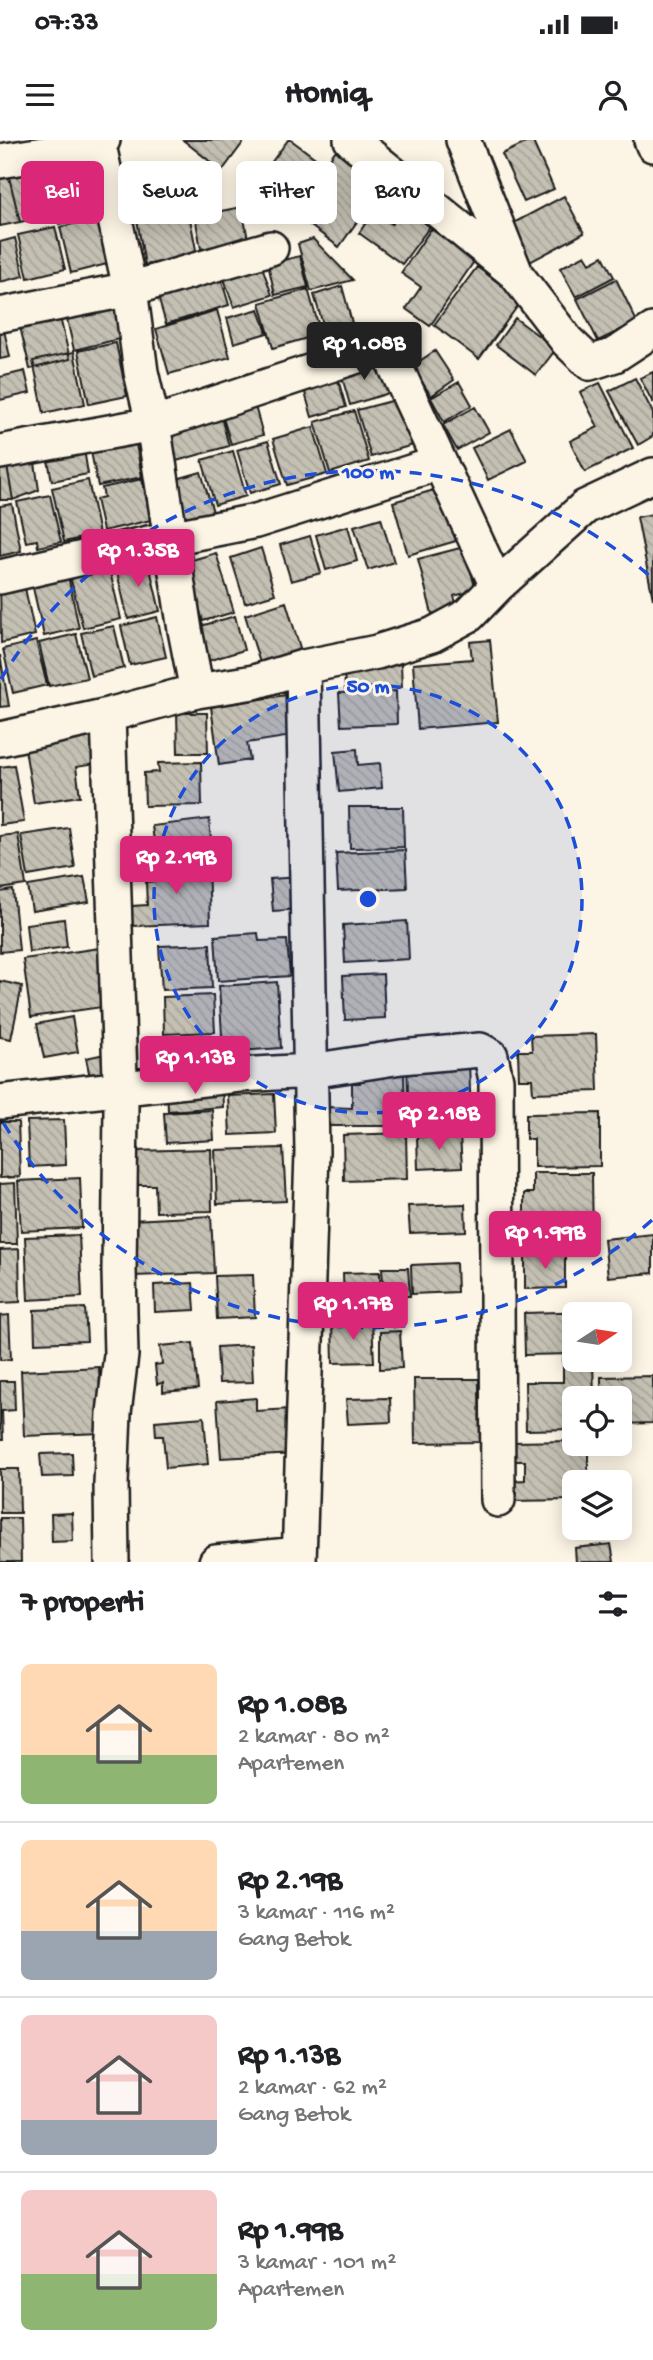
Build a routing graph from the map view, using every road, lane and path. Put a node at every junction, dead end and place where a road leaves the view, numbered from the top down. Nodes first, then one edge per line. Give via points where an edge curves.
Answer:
1 (351, 140) edge
2 (463, 140) edge
3 (101, 142) edge
4 (0, 161) edge
5 (271, 248) dead end
6 (516, 273) junction
7 (130, 289) junction
8 (0, 316) edge
9 (653, 330) edge
10 (153, 424) junction
11 (0, 452) edge
12 (439, 463) junction
13 (653, 475) edge
14 (170, 538) junction
15 (0, 577) edge
16 (497, 586) junction
17 (303, 667) junction
18 (197, 691) junction
19 (108, 715) junction
20 (0, 739) edge
21 (311, 1071) junction
22 (120, 1087) junction
23 (0, 1102) edge
24 (498, 1500) dead end
25 (299, 1558) edge
26 (111, 1562) edge
27 (216, 1562) edge

1 - 6 street
2 - 6 street
3 - 4 street
3 - 7 street
5 - 7 street
6 - 9 street via 567,341 590,363 615,355
7 - 8 street
7 - 10 street
10 - 11 street
10 - 12 street via 382,351 391,357
10 - 14 street
12 - 14 street via 256,521
12 - 16 street
13 - 16 street via 584,507
14 - 15 street
14 - 18 street
16 - 17 street via 469,615 432,635
17 - 18 street via 254,682
17 - 21 street
18 - 19 street
19 - 20 street
19 - 22 street
21 - 22 street
21 - 24 street via 451,1052 480,1050 491,1056 496,1080
21 - 25 street
22 - 23 street
22 - 26 street via 121,1355 114,1413
25 - 27 street

